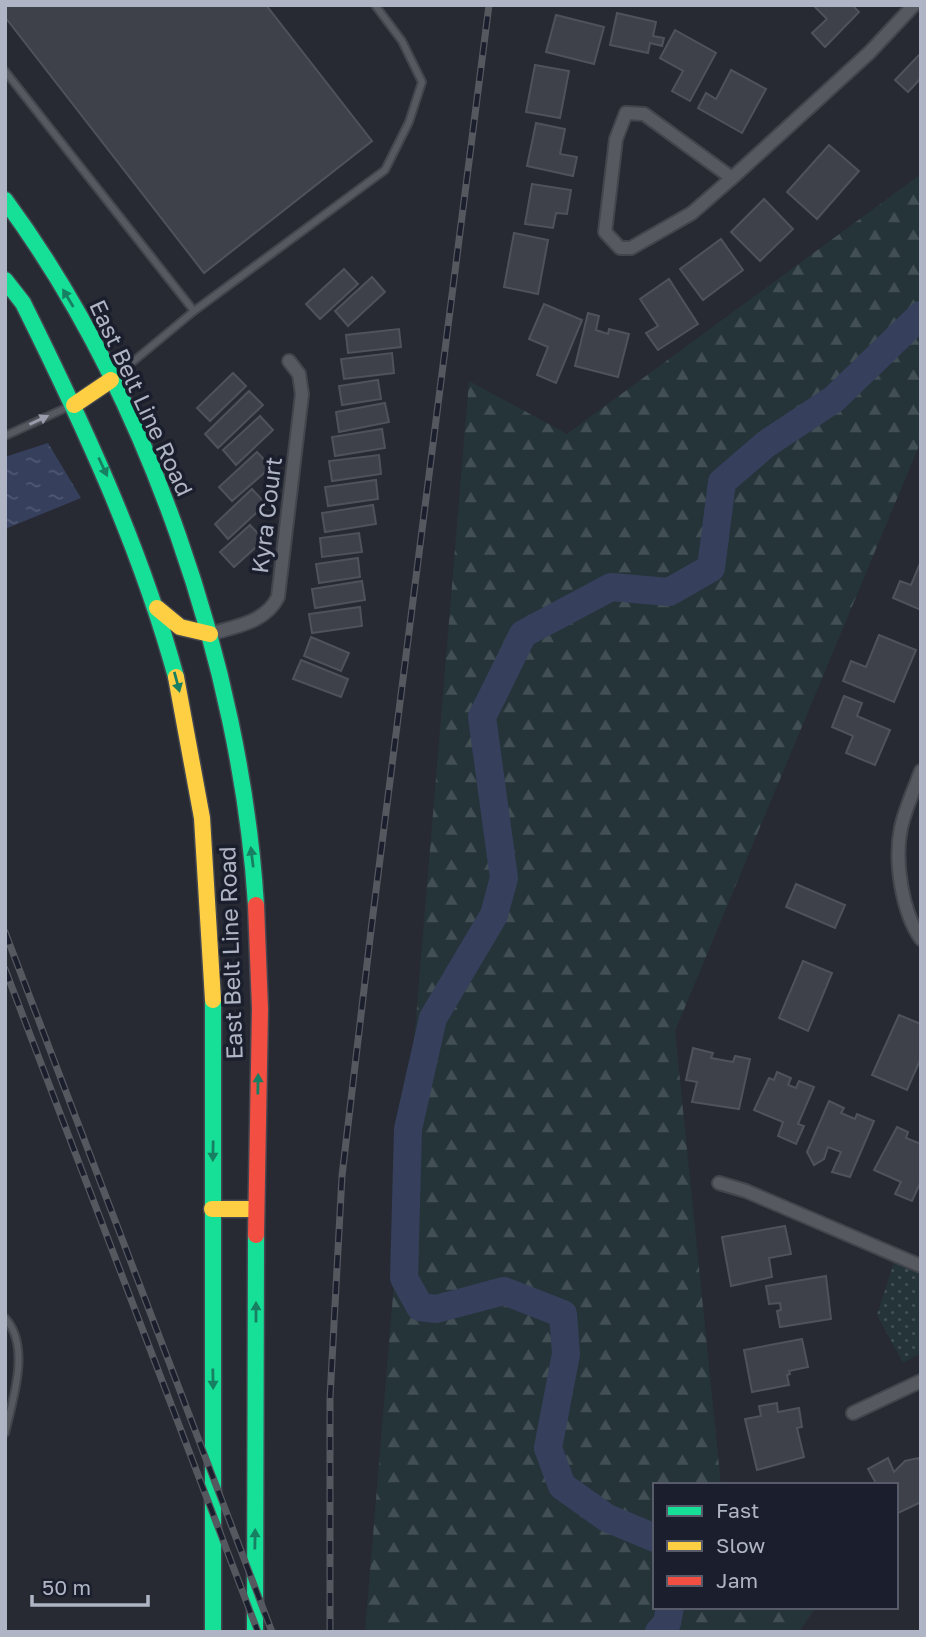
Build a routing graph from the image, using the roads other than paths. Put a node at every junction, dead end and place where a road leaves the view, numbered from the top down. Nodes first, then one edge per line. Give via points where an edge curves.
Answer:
1 (374, 5) edge
2 (911, 6) edge
3 (5, 71) edge
4 (732, 178) junction
5 (5, 200) edge
6 (5, 280) edge
7 (194, 311) junction
8 (289, 361) dead end
9 (111, 380) junction
10 (74, 405) junction
11 (5, 436) edge
12 (157, 607) junction
13 (210, 634) junction
14 (921, 771) edge
15 (921, 939) edge
16 (719, 1183) dead end
17 (212, 1209) junction
18 (256, 1209) junction
19 (921, 1266) edge
20 (5, 1318) edge
21 (921, 1381) edge
22 (853, 1413) dead end
23 (5, 1433) edge
24 (213, 1632) edge
25 (255, 1632) edge

1 - 7 lane via 402,41 422,82 409,122 385,170
2 - 4 street via 870,52
3 - 7 lane
4 - 4 street via 692,213 631,248 620,248 605,232 616,139 626,113 644,114
9 -> 5 main road, East Belt Line Road via 83,323
6 - 10 main road, East Belt Line Road via 23,303
7 - 9 lane
8 - 13 street, Kyra Court via 299,374 302,394 278,597 260,619
9 - 10 main road
9 - 13 main road, East Belt Line Road via 190,563
11 -> 10 lane
10 -> 12 main road, East Belt Line Road via 107,474
12 - 13 main road via 181,629
12 -> 17 main road, East Belt Line Road via 200,802 211,906
18 -> 13 main road, East Belt Line Road via 256,888 224,682
14 - 15 street via 901,829 899,860 913,928
16 - 19 street
17 - 18 main road
17 -> 24 main road, East Belt Line Road
25 -> 18 main road, East Belt Line Road
20 - 23 lane via 14,1327 20,1354
21 - 22 street

